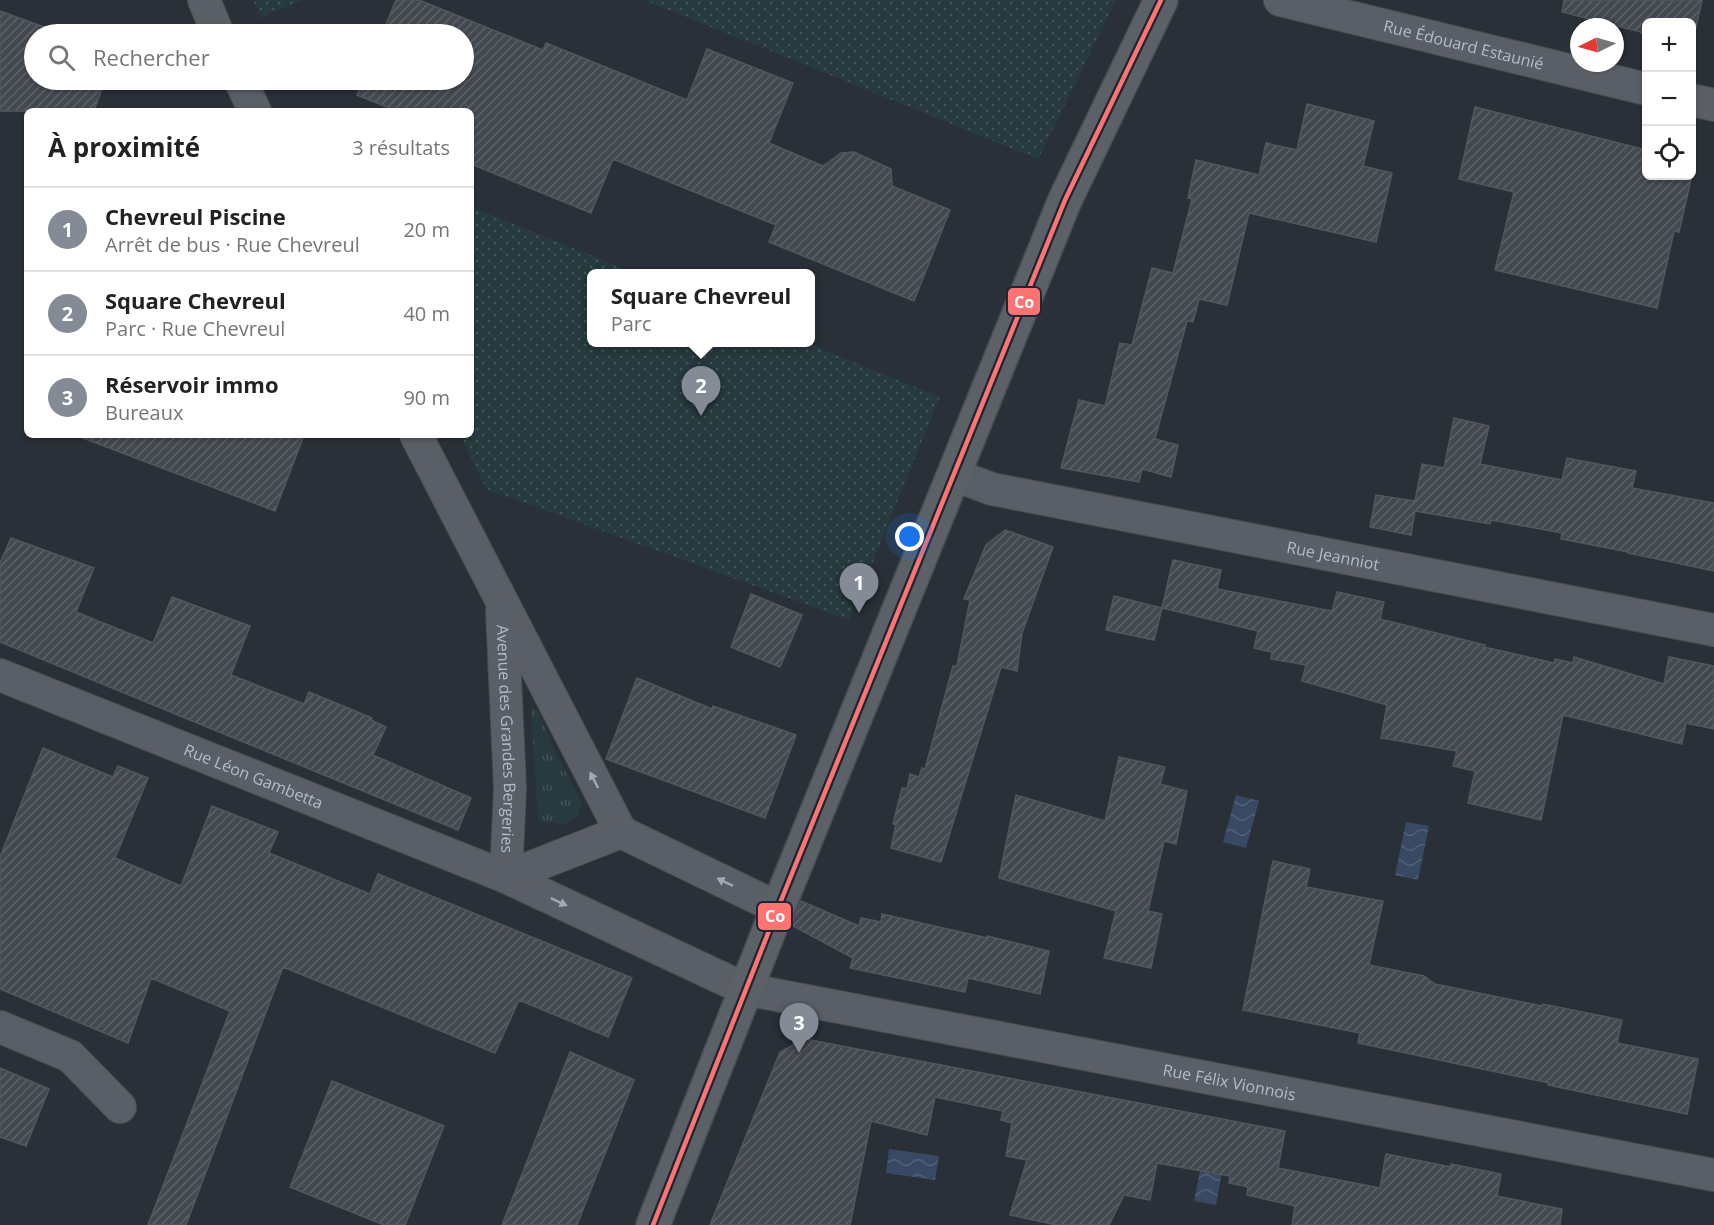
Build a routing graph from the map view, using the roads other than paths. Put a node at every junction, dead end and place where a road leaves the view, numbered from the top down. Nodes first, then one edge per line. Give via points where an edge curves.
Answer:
1 (204, 0) edge
2 (1161, 0) edge
3 (1280, 0) edge
4 (214, 24) edge
5 (1642, 88) edge
6 (245, 90) edge
7 (1696, 101) edge
8 (1714, 105) edge
9 (254, 108) edge
10 (418, 438) edge
11 (954, 475) junction
12 (502, 599) junction
13 (1714, 630) edge
14 (0, 675) edge
15 (621, 832) junction
16 (506, 877) junction
17 (778, 908) junction
18 (745, 989) junction
19 (0, 1027) edge
20 (120, 1107) dead end
21 (1714, 1175) edge
22 (653, 1225) edge

1 - 4 street
2 - 11 main road via 1065,200
3 - 5 street, Rue Édouard Estaunié
6 - 9 street
7 - 8 street
10 - 12 street, Avenue des Grandes Bergeries
11 - 13 street, Rue Jeanniot via 992,489
11 - 17 main road
15 -> 12 street, Avenue des Grandes Bergeries
12 - 16 street, Avenue des Grandes Bergeries via 510,788
14 - 16 street, Rue Léon Gambetta
15 - 16 street
17 -> 15 street
16 -> 18 street, Rue Léon Gambetta
17 - 18 main road
18 - 21 street, Rue Félix Vionnois
18 - 22 main road
19 - 20 street via 70,1056

